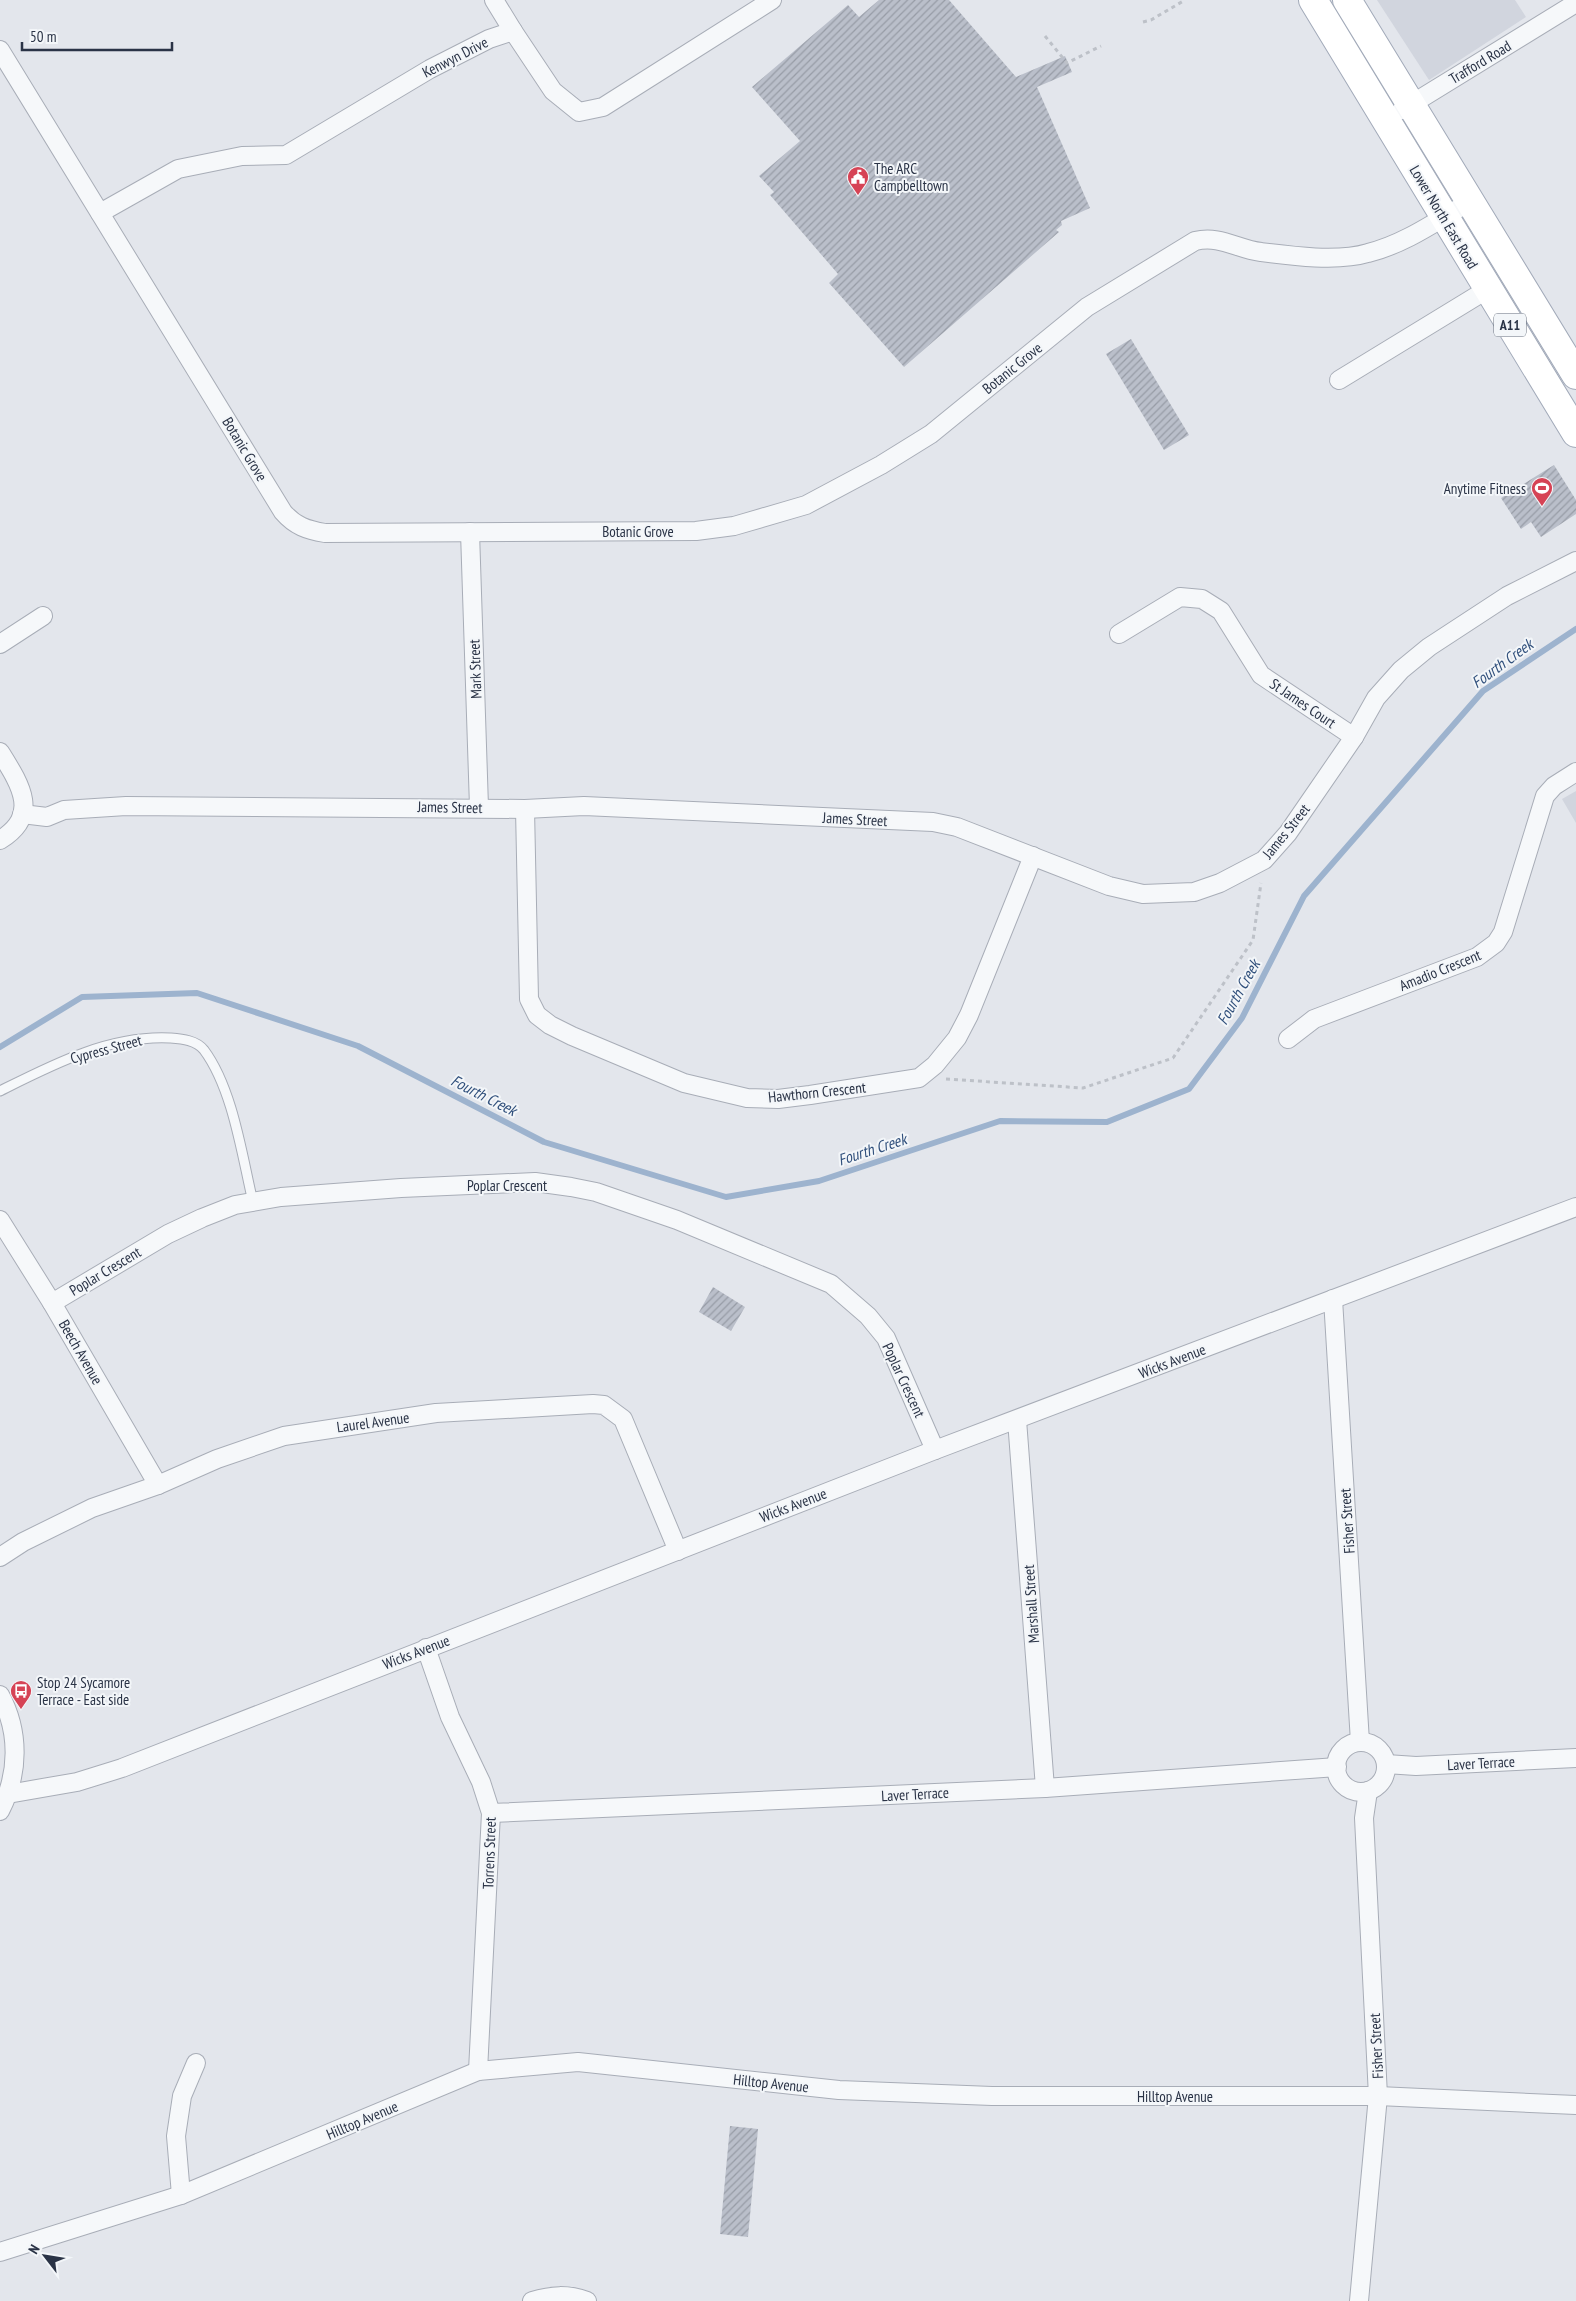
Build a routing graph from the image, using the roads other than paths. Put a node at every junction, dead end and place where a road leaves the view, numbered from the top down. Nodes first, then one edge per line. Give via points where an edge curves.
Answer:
1 (494, 0) edge
2 (772, 0) edge
3 (1313, 0) edge
4 (1347, 0) edge
5 (1576, 3) edge
6 (513, 31) junction
7 (0, 50) edge
8 (1410, 105) junction
9 (1385, 121) junction
10 (1470, 201) junction
11 (100, 213) junction
12 (1444, 217) junction
13 (1488, 289) junction
14 (1576, 375) edge
15 (1339, 380) dead end
16 (1576, 433) edge
17 (470, 532) junction
18 (1576, 561) edge
19 (44, 616) dead end
20 (1120, 634) dead end
21 (0, 644) edge
22 (1354, 737) junction
23 (0, 752) edge
24 (1576, 772) edge
25 (479, 807) junction
26 (525, 809) junction
27 (22, 814) junction
28 (0, 840) edge
29 (1033, 856) junction
30 (1288, 1039) dead end
31 (0, 1091) edge
32 (253, 1202) junction
33 (1576, 1207) edge
34 (0, 1220) edge
35 (1332, 1299) junction
36 (52, 1303) junction
37 (1017, 1420) junction
38 (936, 1450) junction
39 (158, 1484) junction
40 (678, 1551) junction
41 (0, 1556) edge
42 (426, 1648) junction
43 (0, 1695) edge
44 (1360, 1742) junction
45 (1576, 1758) edge
46 (1386, 1764) junction
47 (1337, 1767) junction
48 (1045, 1788) junction
49 (1368, 1791) junction
50 (8, 1794) junction
51 (0, 1811) edge
52 (491, 1813) junction
53 (196, 2063) dead end
54 (478, 2072) junction
55 (1378, 2096) junction
56 (1576, 2105) edge
57 (181, 2195) junction
58 (0, 2252) edge
59 (532, 2301) edge
60 (588, 2301) edge
61 (1359, 2301) edge

1 - 6 street
2 - 6 street via 603,107 579,112 553,91
3 - 9 main road, Lower North East Road / A11
4 - 8 main road, Lower North East Road / A11
5 - 8 street, Trafford Road
6 - 11 street, Kenwyn Drive via 489,39 430,69 286,155 242,156 178,169
7 - 11 street, Botanic Grove
8 - 9 street, Trafford Road
8 - 10 main road, Lower North East Road / A11
9 - 12 main road, Lower North East Road / A11
10 - 12 street, Botanic Grove
10 - 14 main road, Lower North East Road / A11
11 - 17 street, Botanic Grove via 290,520 309,531 325,533
12 - 13 main road, Lower North East Road / A11
12 - 17 street, Botanic Grove via 1384,248 1356,256 1299,256 1247,250 1208,238 1195,242 1088,307 932,434 836,490 777,515 696,531
13 - 15 street
13 - 16 main road, Lower North East Road / A11
17 - 25 street, Mark Street
18 - 22 street, James Street via 1507,596 1429,647 1401,670 1376,698
19 - 21 street
20 - 22 street, St James Court via 1180,597 1202,599 1221,611 1261,675
22 - 29 street, James Street via 1288,833 1264,860 1240,874 1194,892 1143,894 1109,886
23 - 27 street via 25,799
24 - 30 street, Amadio Crescent via 1545,796 1503,932 1496,943 1476,957 1314,1020
25 - 26 street, James Street
25 - 27 street, James Street via 126,806 64,810 47,817
26 - 29 street, James Street via 584,806 933,822 957,827
26 - 29 street, Hawthorn Crescent via 529,999 537,1015 550,1025 684,1083 747,1098 786,1098 882,1085 919,1078 935,1065 965,1023
27 - 28 street via 15,830
31 - 32 lane, Cypress Street via 56,1063 104,1047 157,1038 188,1039 204,1049 228,1096
32 - 36 street, Poplar Crescent via 202,1218 168,1234
32 - 38 street, Poplar Crescent via 392,1189 535,1182 596,1192 677,1220 831,1284 847,1297 886,1338
33 - 35 street, Wicks Avenue
34 - 36 street, Beech Avenue
35 - 37 street, Wicks Avenue
35 - 44 street, Fisher Street
36 - 39 street, Beech Avenue
37 - 38 street, Wicks Avenue
37 - 48 street, Marshall Street
38 - 40 street, Wicks Avenue
39 - 40 street, Laurel Avenue via 284,1436 436,1413 604,1405 623,1419
39 - 41 street, Laurel Avenue via 92,1508
40 - 42 street, Wicks Avenue
42 - 50 street, Wicks Avenue via 122,1768 77,1782
42 - 52 street, Torrens Street via 450,1717 481,1782
43 - 50 street via 15,1733 14,1767
44 - 46 street via 1381,1752
44 - 47 street via 1346,1747
45 - 46 street, Laver Terrace via 1416,1766
46 - 49 street via 1384,1778
47 - 48 street, Laver Terrace
47 - 49 street via 1337,1776 1348,1789
48 - 52 street, Laver Terrace
49 - 55 street, Fisher Street via 1364,1818
50 - 51 street
52 - 54 street, Torrens Street
53 - 57 street via 182,2096 176,2136
54 - 55 street, Hilltop Avenue via 578,2062 839,2090 992,2096
54 - 57 street, Hilltop Avenue
55 - 56 street, Hilltop Avenue
55 - 61 street, Fisher Street
57 - 58 street, Hilltop Avenue
59 - 60 street via 554,2295

